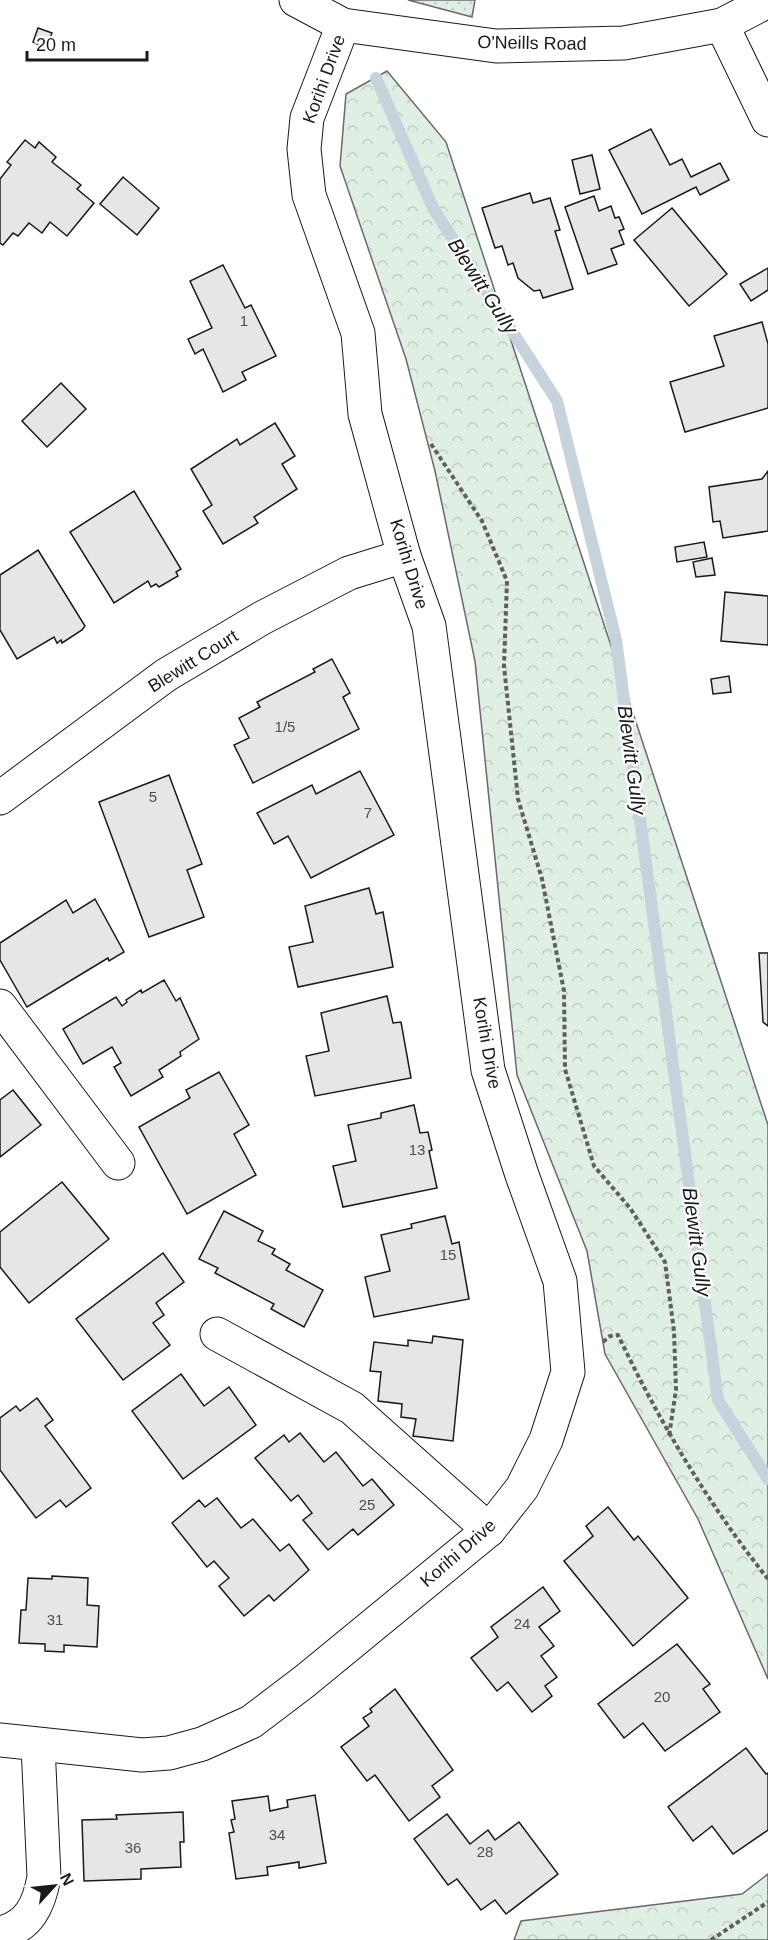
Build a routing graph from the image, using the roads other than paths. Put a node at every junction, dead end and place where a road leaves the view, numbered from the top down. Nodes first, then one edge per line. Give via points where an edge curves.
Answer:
1 (296, 0) edge
2 (768, 1) edge
3 (343, 25) junction
4 (722, 25) junction
5 (768, 120) edge
6 (404, 556) junction
7 (0, 798) edge
8 (0, 1006) edge
9 (118, 1163) dead end
10 (217, 1334) dead end
11 (489, 1530) junction
12 (0, 1740) edge
13 (38, 1745) junction
14 (0, 1933) edge

1 - 3 street, O'Neills Road
2 - 4 street, O'Neills Road
3 - 4 street, O'Neills Road via 496,46 624,43
3 - 6 street, Korihi Drive via 307,117 304,149 309,195 358,333 365,414
4 - 5 street
6 - 7 street, Blewitt Court via 349,573 262,618 166,675
6 - 11 street, Korihi Drive via 429,626 488,1070 560,1281 568,1372 546,1440 522,1488
8 - 9 street
10 - 11 street via 352,1408
11 - 13 street, Korihi Drive via 250,1722 202,1744 169,1753 142,1755
12 - 13 street, Korihi Drive
13 - 14 street via 42,1886 30,1916 16,1928

